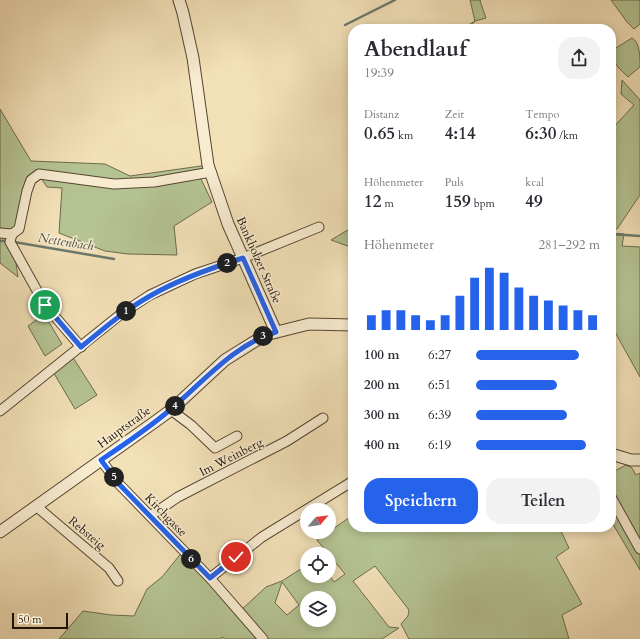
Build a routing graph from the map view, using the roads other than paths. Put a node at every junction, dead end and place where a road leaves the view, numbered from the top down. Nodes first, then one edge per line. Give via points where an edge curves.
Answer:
1 (179, 0) edge
2 (210, 172) junction
3 (319, 227) dead end
4 (0, 234) edge
5 (12, 234) junction
6 (243, 258) junction
7 (348, 325) edge
8 (276, 332) junction
9 (81, 347) junction
10 (171, 410) junction
11 (0, 411) edge
12 (323, 418) dead end
13 (237, 436) dead end
14 (616, 456) edge
15 (101, 460) junction
16 (640, 460) edge
17 (348, 484) edge
18 (36, 506) junction
19 (616, 506) edge
20 (150, 516) junction
21 (0, 532) edge
22 (640, 549) edge
23 (210, 578) junction
24 (118, 581) dead end
25 (263, 639) edge

1 - 2 street, Bankholzer Straße via 193,58
2 - 5 street via 154,182 114,184 39,174 31,180 19,229
2 - 6 street, Bankholzer Straße via 218,199
3 - 6 street
4 - 5 street
5 - 9 street via 10,242 45,305
6 - 8 street, Bankholzer Straße
6 - 9 street via 195,274 150,295 121,314
7 - 8 street, Hauptstraße via 309,324
8 - 10 street, Hauptstraße via 261,337 225,360
9 - 11 street
10 - 13 street via 215,448
10 - 15 street, Hauptstraße
12 - 20 street, Im Weinberg via 287,441 178,497
14 - 16 street
15 - 18 street, Hauptstraße
15 - 20 street, Kirchgasse via 118,483
17 - 23 street via 262,536
18 - 21 street, Hauptstraße
18 - 24 street, Rebsteig via 109,568
19 - 22 street
20 - 23 street, Kirchgasse
23 - 25 street, Kirchgasse

